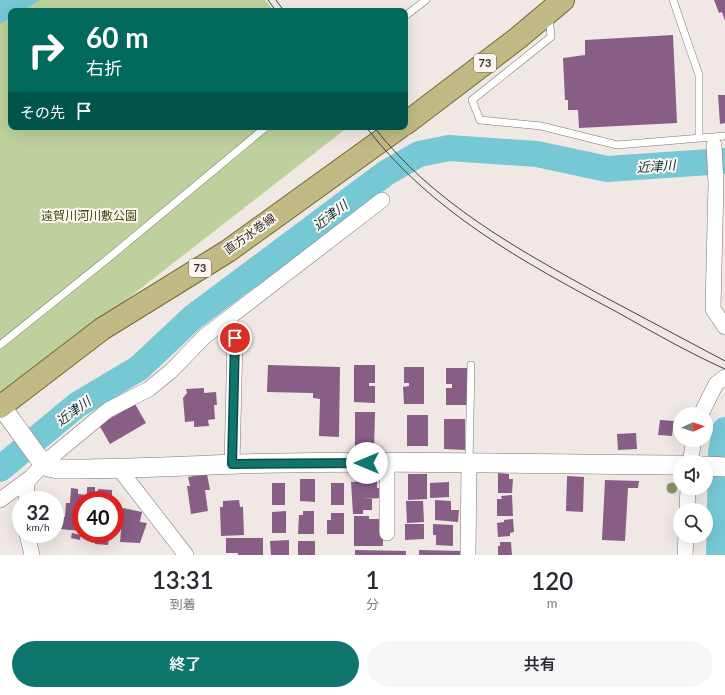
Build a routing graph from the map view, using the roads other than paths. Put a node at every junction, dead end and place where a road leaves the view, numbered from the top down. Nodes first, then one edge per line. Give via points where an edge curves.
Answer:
1 (426, 0) edge
2 (672, 0) edge
3 (556, 6) edge
4 (408, 14) edge
5 (408, 122) edge
6 (262, 130) edge
7 (396, 130) edge
8 (699, 137) junction
9 (720, 140) edge
10 (382, 200) dead end
11 (725, 327) edge
12 (235, 338) dead end
13 (0, 345) edge
14 (471, 365) dead end
15 (725, 376) edge
16 (1, 407) edge
17 (704, 407) edge
18 (41, 460) junction
19 (387, 463) junction
20 (469, 463) junction
21 (232, 464) junction
22 (673, 465) edge
23 (713, 466) edge
24 (725, 467) edge
25 (120, 470) junction
26 (30, 478) junction
27 (27, 491) edge
28 (0, 500) edge
29 (387, 533) dead end
30 (29, 543) edge
31 (686, 543) edge
32 (174, 548) edge
33 (32, 555) edge
34 (186, 555) edge
35 (468, 555) edge
36 (685, 555) edge

1 - 4 lane
2 - 8 lane via 699,75
3 - 5 main road, 73
3 - 8 lane via 551,37 472,100 480,120 541,126 617,145
6 - 13 lane
7 - 16 main road, 直方水巻線 / 73 via 228,252 102,329
8 - 9 lane
9 - 11 street via 716,173 713,309
10 - 18 street via 205,336 171,371 149,389 108,410
12 - 21 street
14 - 20 lane
15 - 17 street via 716,384
16 - 18 street
18 - 25 street via 48,467 58,469
18 - 26 street
19 - 20 street
19 - 21 street
19 - 29 street
20 - 22 street
20 - 35 street
21 - 25 street
23 - 24 street
25 - 32 street
26 - 27 street
26 - 28 street
30 - 33 street
31 - 36 street
32 - 34 street

